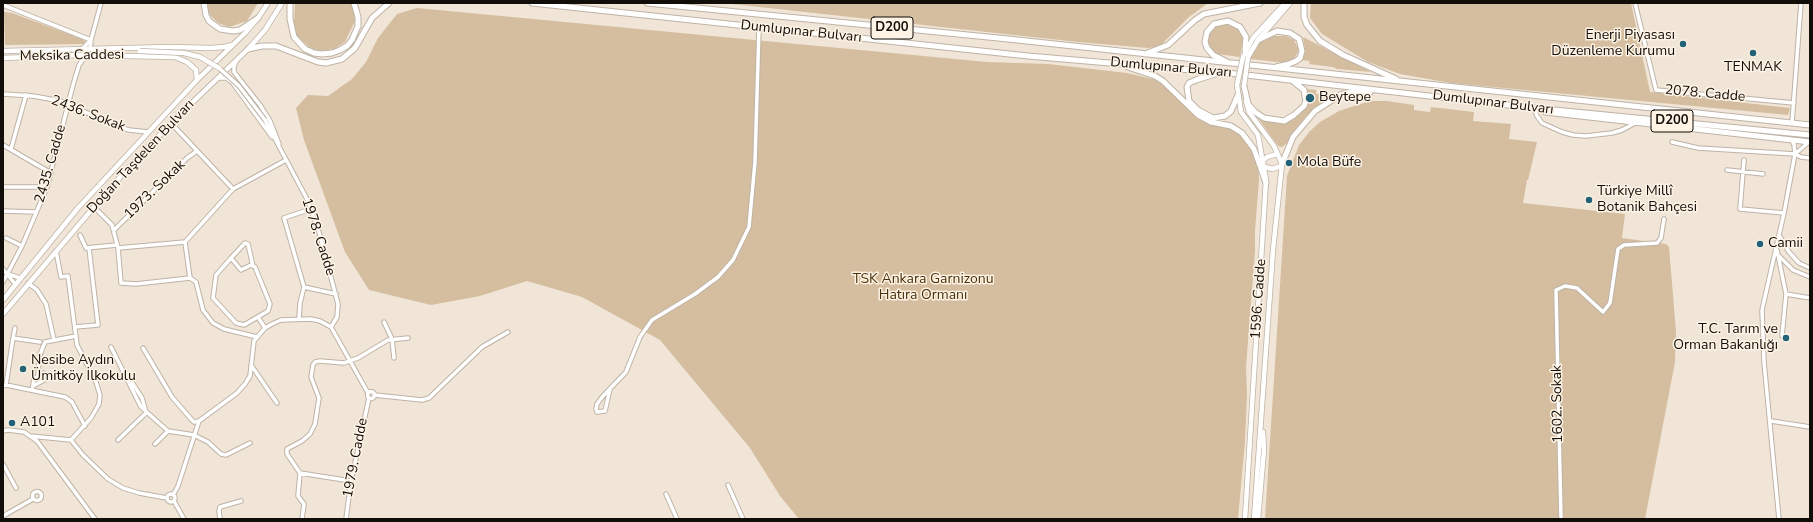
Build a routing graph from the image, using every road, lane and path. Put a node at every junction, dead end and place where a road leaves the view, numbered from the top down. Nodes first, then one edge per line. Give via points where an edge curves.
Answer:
1 (100, 3) edge
2 (204, 3) edge
3 (268, 3) edge
4 (282, 3) edge
5 (290, 3) edge
6 (354, 3) edge
7 (389, 3) edge
8 (532, 3) edge
9 (647, 3) edge
10 (1260, 3) edge
11 (1285, 3) edge
12 (1290, 3) edge
13 (1304, 3) edge
14 (1635, 3) edge
15 (1801, 3) edge
16 (3, 5) edge
17 (258, 18) junction
18 (759, 28) junction
19 (90, 40) junction
20 (238, 40) junction
21 (1258, 40) junction
22 (133, 48) junction
23 (82, 49) junction
24 (90, 49) junction
25 (102, 49) junction
26 (248, 49) junction
27 (1245, 50) junction
28 (3, 51) edge
29 (140, 51) junction
30 (1143, 54) junction
31 (78, 55) junction
32 (86, 55) junction
33 (132, 55) junction
34 (1245, 57) junction
35 (3, 58) edge
36 (238, 59) junction
37 (1114, 63) junction
38 (1233, 64) junction
39 (79, 65) junction
40 (219, 68) joint
41 (1270, 68) junction
42 (1221, 73) junction
43 (218, 78) junction
44 (197, 80) junction
45 (1292, 81) junction
46 (1403, 82) junction
47 (1244, 86) junction
48 (1382, 90) junction
49 (3, 94) edge
50 (26, 95) junction
51 (1238, 95) junction
52 (1794, 102) junction
53 (68, 103) junction
54 (1534, 108) junction
55 (1635, 123) junction
56 (1792, 123) junction
57 (171, 124) junction
58 (1810, 125) edge
59 (148, 132) junction
60 (1810, 135) edge
61 (1791, 140) junction
62 (1672, 142) dead end
63 (1809, 142) edge
64 (3, 145) edge
65 (11, 149) junction
66 (197, 151) junction
67 (281, 151) junction
68 (1277, 154) junction
69 (1795, 154) junction
70 (1810, 158) edge
71 (286, 160) junction
72 (1264, 160) junction
73 (1744, 160) dead end
74 (1282, 165) junction
75 (1265, 167) junction
76 (1727, 170) dead end
77 (1743, 172) junction
78 (51, 173) junction
79 (1763, 174) dead end
80 (1266, 183) junction
81 (3, 187) edge
82 (47, 187) junction
83 (233, 189) junction
84 (94, 207) junction
85 (311, 209) junction
86 (3, 212) edge
87 (36, 212) junction
88 (1784, 213) junction
89 (1664, 218) dead end
90 (114, 230) junction
91 (80, 235) dead end
92 (1779, 235) junction
93 (6, 238) dead end
94 (186, 242) junction
95 (22, 246) junction
96 (118, 247) junction
97 (89, 248) junction
98 (1776, 249) junction
99 (56, 250) junction
100 (1778, 255) junction
101 (231, 258) junction
102 (253, 266) junction
103 (1810, 268) edge
104 (3, 269) edge
105 (1782, 272) junction
106 (1771, 273) junction
107 (7, 274) junction
108 (1810, 277) edge
109 (20, 278) junction
110 (190, 278) junction
111 (3, 282) edge
112 (28, 283) junction
113 (15, 284) junction
114 (304, 287) junction
115 (336, 294) junction
116 (1786, 294) junction
117 (1810, 298) edge
118 (3, 300) edge
119 (3, 314) edge
120 (258, 317) junction
121 (300, 319) junction
122 (384, 322) dead end
123 (76, 327) junction
124 (331, 327) junction
125 (15, 328) dead end
126 (265, 328) junction
127 (508, 332) dead end
128 (76, 336) junction
129 (1782, 336) dead end
130 (256, 337) junction
131 (13, 338) junction
132 (408, 338) dead end
133 (392, 339) junction
134 (54, 340) junction
135 (40, 342) dead end
136 (111, 347) dead end
137 (143, 348) dead end
138 (394, 358) dead end
139 (350, 360) junction
140 (251, 365) junction
141 (38, 376) junction
142 (4, 385) edge
143 (32, 388) junction
144 (610, 389) junction
145 (368, 393) junction
146 (374, 395) junction
147 (369, 398) junction
148 (277, 403) dead end
149 (146, 413) junction
150 (199, 421) junction
151 (1770, 421) junction
152 (85, 426) junction
153 (1262, 426) junction
154 (1810, 427) edge
155 (3, 431) edge
156 (168, 431) junction
157 (194, 435) junction
158 (30, 436) junction
159 (72, 440) junction
160 (118, 440) dead end
161 (250, 443) dead end
162 (155, 444) dead end
163 (3, 464) edge
164 (300, 473) junction
165 (352, 482) junction
166 (728, 485) dead end
167 (16, 488) dead end
168 (666, 494) dead end
169 (173, 495) junction
170 (167, 498) junction
171 (33, 499) dead end
172 (174, 501) junction
173 (241, 501) dead end
174 (3, 516) edge
175 (95, 519) edge
176 (184, 519) edge
177 (220, 519) edge
178 (302, 519) edge
179 (346, 519) edge
180 (677, 519) edge
181 (743, 519) edge
182 (1245, 519) edge
183 (1254, 519) edge
184 (1258, 519) edge
185 (1561, 519) edge
186 (1779, 519) edge

1 - 19 street
2 - 17 highway via 203,7 210,21 220,29 240,30
3 - 17 main road, Doğan Taşdelen Bulvarı
4 - 26 main road, Doğan Taşdelen Bulvarı via 265,30
5 - 6 highway via 294,37 305,49 322,54 340,50 352,40 358,26
7 - 26 highway via 372,18 355,48 342,59 318,62 276,46
8 - 18 highway, Dumlupınar Bulvarı / D200
9 - 30 highway, Dumlupınar Bulvarı / D200
10 - 30 highway via 1204,14 1168,45
11 - 27 main road
12 - 21 main road
13 - 46 highway via 1307,25 1320,41 1355,61
14 - 52 street, 2078. Cadde via 1656,90
15 - 52 street
16 - 19 street
17 - 20 main road, Doğan Taşdelen Bulvarı
18 - 37 highway, Dumlupınar Bulvarı / D200
18 - 144 street via 755,162 749,227 733,260 718,277 652,320 640,337 626,372
19 - 23 street
19 - 24 street
19 - 25 street
20 - 22 main road via 224,47
20 - 44 main road, Doğan Taşdelen Bulvarı
21 - 34 main road
21 - 41 highway via 1277,31 1294,34 1302,44 1302,51 1296,62
22 - 25 main road, Meksika Caddesi
22 - 29 main road, Meksika Caddesi
23 - 24 main road, Meksika Caddesi
23 - 28 main road, Meksika Caddesi
23 - 31 main road
24 - 25 main road, Meksika Caddesi
24 - 32 main road
26 - 36 main road, Doğan Taşdelen Bulvarı
27 - 34 main road
27 - 38 highway via 1246,37 1236,24 1223,21 1210,28 1205,42 1208,50 1219,59
29 - 33 main road, Meksika Caddesi
29 - 40 main road, Meksika Caddesi, bridge via 184,53
30 - 38 highway, Dumlupınar Bulvarı / D200
31 - 32 main road, Meksika Caddesi
31 - 35 main road, Meksika Caddesi
31 - 39 street, 2435. Cadde
32 - 33 main road, Meksika Caddesi
32 - 39 street, 2435. Cadde
33 - 44 main road via 175,57 183,60 196,70
34 - 47 main road, bridge
34 - 51 main road, 1596. Cadde, bridge via 1237,85
36 - 43 main road, Doğan Taşdelen Bulvarı
36 - 67 street, 1978. Cadde via 234,72 267,116 278,137
37 - 42 highway, Dumlupınar Bulvarı / D200
37 - 80 highway via 1155,76 1172,88 1198,115 1211,122 1231,126 1242,133 1254,149
38 - 41 highway, Dumlupınar Bulvarı / D200
39 - 53 street, 2435. Cadde
40 - 67 street, 1978. Cadde, bridge via 239,86 265,120
41 - 46 highway, Dumlupınar Bulvarı / D200
42 - 45 highway, Dumlupınar Bulvarı / D200
42 - 51 highway via 1189,83 1188,101 1202,113 1217,118 1231,111
43 - 57 main road, Doğan Taşdelen Bulvarı
43 - 67 street, 1978. Cadde via 226,78 232,82
44 - 59 main road, Doğan Taşdelen Bulvarı
45 - 47 highway via 1304,90 1306,101 1304,106 1284,121 1264,118 1255,112 1246,97
45 - 48 highway, Dumlupınar Bulvarı / D200
46 - 56 highway, Dumlupınar Bulvarı / D200
47 - 68 main road via 1248,109
48 - 54 highway, Dumlupınar Bulvarı / D200
48 - 74 highway via 1346,93 1320,107 1296,133
49 - 50 street, 2436. Sokak
50 - 53 street, 2436. Sokak
50 - 65 street
51 - 72 main road, 1596. Cadde via 1242,115 1258,135
52 - 56 street
53 - 59 street, 2436. Sokak via 116,126
53 - 78 street, 2435. Cadde
54 - 55 highway via 1552,114
54 - 55 street via 1542,123 1573,135 1612,134
54 - 60 highway, Dumlupınar Bulvarı / D200
55 - 61 highway
56 - 58 highway, Dumlupınar Bulvarı / D200
57 - 66 street
57 - 84 main road, Doğan Taşdelen Bulvarı
59 - 109 main road, Doğan Taşdelen Bulvarı via 78,208
61 - 63 highway
61 - 69 street
62 - 69 street via 1698,148
63 - 69 street
64 - 65 street
65 - 78 street
66 - 83 street
66 - 90 street, 1973. Sokak
67 - 71 street, 1978. Cadde
68 - 72 main road
68 - 74 main road
69 - 70 street
69 - 88 street
71 - 83 street
71 - 85 street, 1978. Cadde
72 - 75 main road, 1596. Cadde
73 - 77 street
74 - 75 main road via 1272,169
74 - 153 main road, 1596. Cadde via 1273,250
75 - 80 main road, 1596. Cadde
76 - 77 street
77 - 79 street
77 - 88 street via 1740,209
78 - 82 street, 2435. Cadde
80 - 182 main road, 1596. Cadde
81 - 82 street
82 - 87 street, 2435. Cadde
83 - 94 street
84 - 90 street via 109,220
84 - 99 main road, Doğan Taşdelen Bulvarı
85 - 114 street via 284,218
85 - 115 street, 1978. Cadde
86 - 87 street
87 - 95 street, 2435. Cadde
88 - 92 street
89 - 185 street, 1602. Sokak via 1661,238 1657,243 1624,245 1618,249 1610,302 1603,312 1576,288 1565,286 1556,290
90 - 96 street
91 - 97 street via 86,248
92 - 98 street
92 - 103 street via 1799,263
93 - 95 street
94 - 96 street
94 - 110 street
95 - 107 street, 2435. Cadde
96 - 97 street
96 - 110 street via 121,283 136,284
97 - 123 street via 98,325
98 - 100 street
98 - 106 street
99 - 112 main road, Doğan Taşdelen Bulvarı
99 - 123 street via 61,277 68,276
100 - 105 street
100 - 108 street via 1794,270
101 - 102 street via 241,270
101 - 102 street via 245,243 248,244
101 - 120 street via 216,275 213,298 240,325
102 - 120 street via 270,304 268,311
104 - 107 street
105 - 106 street via 1775,270
105 - 116 street
106 - 151 street via 1762,310
107 - 109 street
107 - 111 street, 2435. Cadde
107 - 113 street
109 - 112 main road
109 - 113 main road, Doğan Taşdelen Bulvarı
110 - 130 street via 196,282 203,310 213,323 224,329
112 - 113 main road
112 - 119 main road, Doğan Taşdelen Bulvarı
112 - 134 street via 37,290 46,304
113 - 118 main road, Doğan Taşdelen Bulvarı
114 - 115 street
114 - 121 street
115 - 124 street, 1978. Cadde via 337,317
116 - 117 street
116 - 129 street
120 - 126 street
121 - 124 street via 320,321
121 - 126 street via 281,320
122 - 133 street
123 - 128 street
124 - 139 street
125 - 131 street
126 - 130 street
127 - 146 street via 482,347 429,398 422,400
128 - 134 street
128 - 152 street via 100,395 97,409
130 - 140 street
131 - 135 street
131 - 142 street
132 - 133 street
133 - 138 street
133 - 139 street
134 - 141 street via 45,342 39,354
136 - 149 street via 122,371 126,373 142,398
137 - 150 street via 172,396 194,422
139 - 145 street
139 - 164 street via 344,363 315,362 313,365 311,377 319,398 314,424 310,434 287,449 287,454
140 - 148 street
140 - 150 street via 250,376 237,393
141 - 143 street via 34,379
141 - 143 street via 43,373 46,379
142 - 143 street
143 - 152 street via 69,399
144 - 144 street via 597,404 598,412 605,411
145 - 146 street via 372,392
145 - 147 street
146 - 147 street via 373,398
147 - 165 street, 1979. Cadde
149 - 156 street
149 - 160 street
150 - 157 street
151 - 154 street
151 - 186 street
152 - 159 street
153 - 183 main road, 1596. Cadde
153 - 184 main road, 1596. Cadde via 1264,450
155 - 158 street via 15,430
156 - 157 street
156 - 162 street
157 - 161 street via 208,442 220,454 226,455
157 - 169 street
158 - 159 street
158 - 175 street via 37,441
159 - 170 street via 83,455 108,479 123,488
163 - 167 street
164 - 165 street
164 - 178 street via 298,496 304,504
165 - 179 street, 1979. Cadde
166 - 181 street
168 - 180 street
169 - 170 street via 169,494
169 - 172 street
170 - 172 street via 169,502
171 - 174 street
172 - 176 street
173 - 177 street via 220,507

